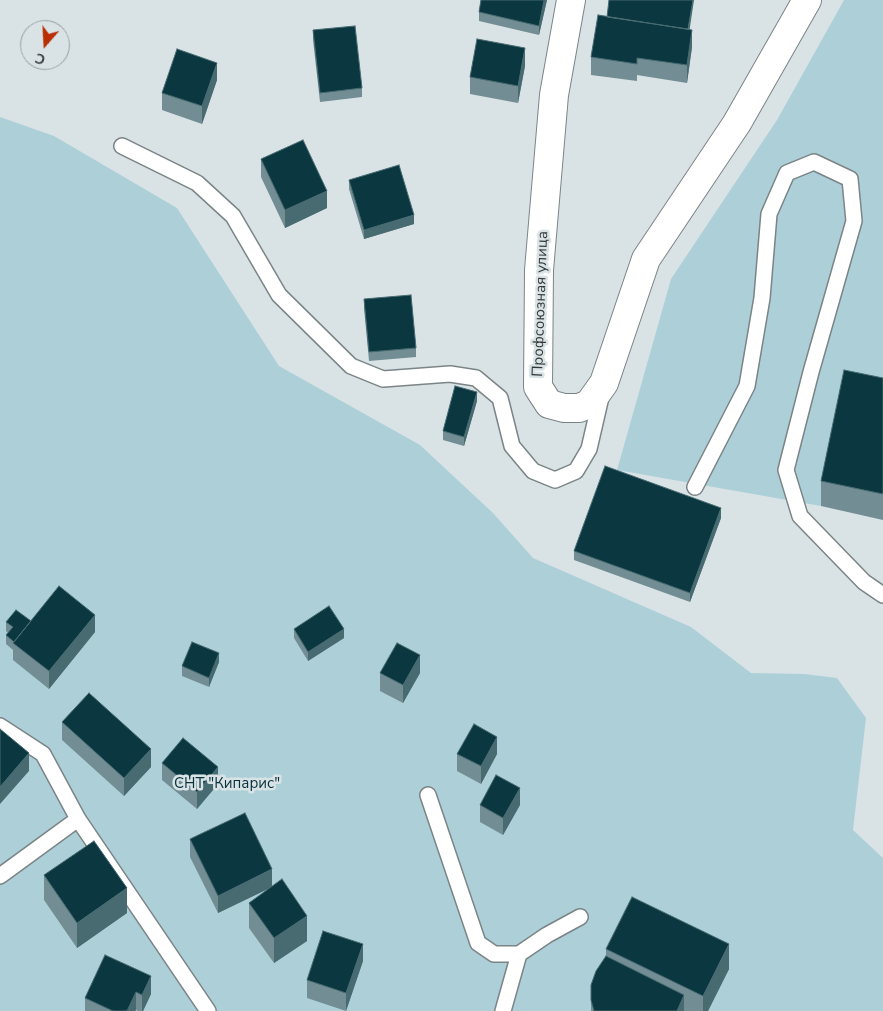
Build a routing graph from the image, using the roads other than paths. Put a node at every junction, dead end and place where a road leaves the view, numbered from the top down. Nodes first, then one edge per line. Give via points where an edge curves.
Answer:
1 (571, 0) edge
2 (807, 0) edge
3 (122, 146) dead end
4 (604, 383) junction
5 (695, 487) dead end
6 (883, 595) edge
7 (0, 726) edge
8 (428, 795) dead end
9 (78, 819) junction
10 (0, 876) edge
11 (580, 917) dead end
12 (519, 954) junction
13 (208, 1011) edge
14 (503, 1011) edge

1 - 4 street, Профсоюзная улица via 553,105 539,270 538,387 549,404 579,408 589,404
2 - 4 street, Профсоюзная улица via 737,123 646,259
3 - 4 lane via 197,183 233,216 279,295 351,366 383,379 450,374 476,378 500,398 512,446 533,471 555,480 576,472 589,450
5 - 6 lane via 747,386 762,298 769,214 787,173 814,162 850,179 854,221 786,470 800,516 864,582
7 - 9 lane via 42,754
8 - 12 lane via 478,943 494,954
9 - 10 lane
9 - 13 lane
11 - 12 lane
12 - 14 lane

